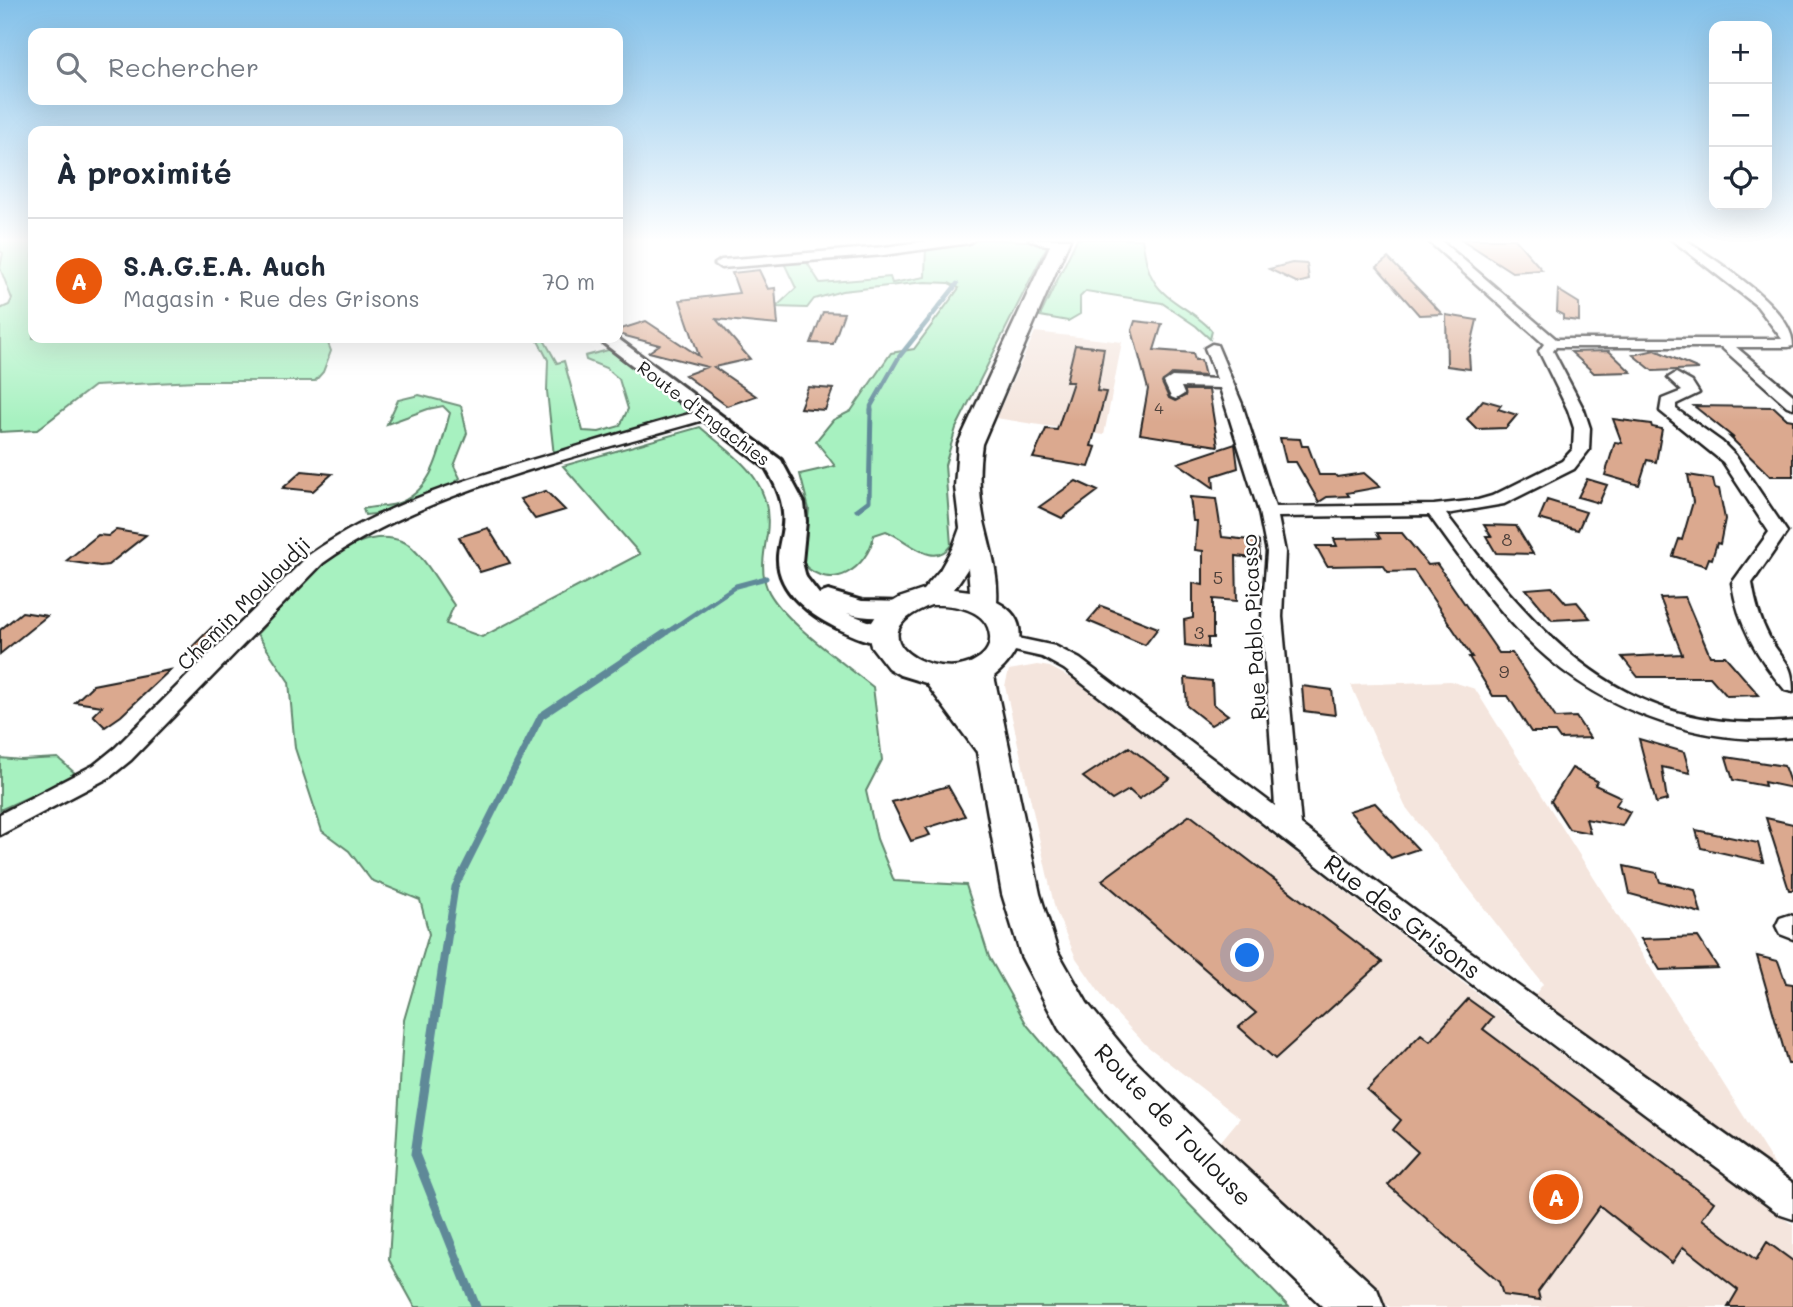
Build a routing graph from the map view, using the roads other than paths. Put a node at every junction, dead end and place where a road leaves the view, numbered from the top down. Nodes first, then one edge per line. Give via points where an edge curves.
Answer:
1 (1035, 300) edge
2 (1502, 300) edge
3 (1758, 300) edge
4 (613, 343) edge
5 (1552, 343) junction
6 (1212, 348) dead end
7 (1728, 348) dead end
8 (1676, 379) dead end
9 (1172, 381) dead end
10 (1226, 384) junction
11 (1793, 403) edge
12 (708, 414) junction
13 (1434, 510) junction
14 (1268, 512) junction
15 (972, 527) junction
16 (1786, 533) edge
17 (795, 580) junction
18 (933, 596) junction
19 (983, 604) junction
20 (898, 608) junction
21 (883, 636) junction
22 (1007, 643) junction
23 (978, 671) junction
24 (937, 676) junction
25 (1793, 685) edge
26 (1793, 729) edge
27 (993, 750) junction
28 (0, 825) edge
29 (1289, 829) junction
30 (1793, 1203) edge
31 (1359, 1307) edge

1 - 15 main road via 970,444 965,472
2 - 5 street
3 - 5 street via 1788,343
4 - 12 street, Route d'Engachies
5 - 13 street via 1546,351 1583,428 1581,450 1568,465 1498,500
6 - 10 street, Rue Pablo Picasso
7 - 11 street
8 - 16 street via 1691,393 1668,402 1668,411 1729,459
9 - 10 street
10 - 14 street, Rue Pablo Picasso
12 - 17 street, Route d'Engachies via 774,464 790,491 796,516 790,562
12 - 28 street, Chemin Mouloudji via 494,477 395,513 345,537 316,559 123,754 102,771
13 - 14 street
13 - 26 street via 1534,637 1590,683 1651,712 1706,726
14 - 29 street, Rue Pablo Picasso via 1276,552 1272,617
15 - 18 main road via 964,554
15 - 19 main road via 985,587
16 - 25 street via 1742,583 1755,631
17 - 20 street via 840,604 861,609
17 - 21 street via 812,603
18 - 19 main road via 968,598
18 - 20 main road
19 - 22 main road via 1004,622
20 - 21 main road via 884,625
21 - 24 main road via 898,662
22 - 23 main road via 992,664
22 - 29 street, Rue des Grisons via 1048,651 1072,664
23 - 24 main road
23 - 27 main road, Route de Toulouse
24 - 27 main road, Route de Toulouse
27 - 31 main road, Route de Toulouse via 1021,894 1040,956 1073,1016 1119,1074
29 - 30 street, Rue des Grisons

